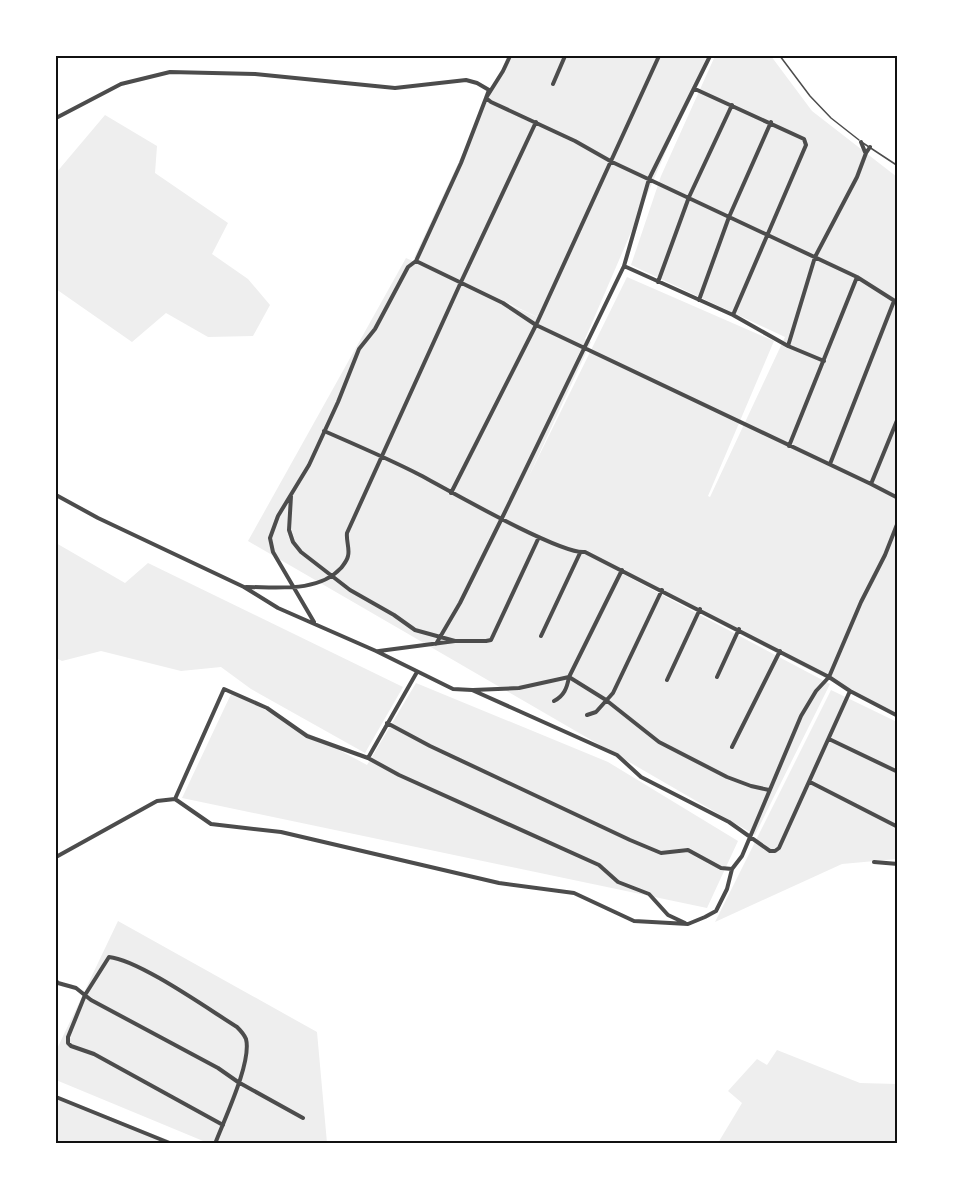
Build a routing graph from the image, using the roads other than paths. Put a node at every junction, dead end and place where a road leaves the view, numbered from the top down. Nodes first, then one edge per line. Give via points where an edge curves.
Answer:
1 (510, 56) edge
2 (565, 56) edge
3 (659, 56) edge
4 (710, 56) edge
5 (780, 56) edge
6 (553, 84) dead end
7 (695, 89) junction
8 (486, 98) junction
9 (732, 105) junction
10 (56, 117) edge
11 (536, 122) junction
12 (771, 122) junction
13 (861, 142) junction
14 (870, 147) junction
15 (866, 153) junction
16 (612, 162) junction
17 (897, 166) edge
18 (650, 179) junction
19 (689, 197) junction
20 (729, 217) junction
21 (767, 235) junction
22 (815, 257) junction
23 (416, 261) junction
24 (624, 266) junction
25 (857, 277) junction
26 (461, 282) junction
27 (658, 282) junction
28 (699, 300) junction
29 (896, 302) edge
30 (733, 315) junction
31 (536, 325) junction
32 (788, 346) junction
33 (584, 347) junction
34 (824, 361) junction
35 (897, 418) edge
36 (324, 431) junction
37 (789, 446) junction
38 (381, 456) junction
39 (830, 464) junction
40 (871, 484) junction
41 (292, 492) junction
42 (451, 493) junction
43 (56, 495) edge
44 (897, 498) edge
45 (502, 518) junction
46 (897, 522) edge
47 (892, 533) junction
48 (897, 535) edge
49 (539, 537) junction
50 (580, 552) junction
51 (622, 570) junction
52 (333, 576) junction
53 (244, 587) junction
54 (292, 587) junction
55 (662, 590) junction
56 (700, 609) junction
57 (314, 622) junction
58 (739, 629) junction
59 (541, 636) dead end
60 (440, 637) junction
61 (455, 641) junction
62 (436, 644) junction
63 (376, 651) junction
64 (780, 651) junction
65 (417, 672) junction
66 (569, 677) junction
67 (717, 677) dead end
68 (829, 677) junction
69 (667, 680) dead end
70 (472, 690) junction
71 (850, 691) junction
72 (606, 700) junction
73 (554, 701) dead end
74 (587, 715) dead end
75 (897, 716) edge
76 (387, 723) junction
77 (829, 740) junction
78 (732, 747) dead end
79 (368, 758) junction
80 (897, 772) edge
81 (810, 782) junction
82 (769, 790) junction
83 (176, 799) junction
84 (897, 827) edge
85 (749, 837) junction
86 (56, 858) edge
87 (874, 862) dead end
88 (897, 864) edge
89 (732, 869) junction
90 (688, 924) junction
91 (56, 981) edge
92 (85, 995) junction
93 (238, 1082) junction
94 (56, 1097) edge
95 (303, 1118) dead end
96 (223, 1125) junction
97 (172, 1143) edge
98 (215, 1143) edge

1 - 8 street
2 - 6 street
3 - 16 street
4 - 7 street
5 - 13 lane via 810,96
7 - 9 street
7 - 18 street
8 - 10 street via 489,90 466,80 395,88 255,74 170,72 122,84
8 - 11 street
8 - 23 street
9 - 12 street
9 - 19 street
11 - 16 street
11 - 26 street
12 - 20 street
12 - 21 street via 804,139 806,145
13 - 14 lane
13 - 15 street
14 - 15 street
14 - 17 lane
15 - 22 street
16 - 18 street
16 - 31 street
18 - 19 street
18 - 24 street
19 - 20 street
19 - 27 street
20 - 21 street
20 - 28 street
21 - 22 street
21 - 30 street
22 - 25 street
22 - 32 street
23 - 26 street
23 - 36 street via 408,267 359,349
24 - 27 street
24 - 33 street
25 - 29 street
25 - 34 street
26 - 31 street
26 - 38 street
27 - 28 street
28 - 30 street
29 - 39 street
30 - 32 street
31 - 33 street
31 - 42 street
32 - 34 street
33 - 37 street
33 - 45 street
34 - 37 street
35 - 40 street
36 - 38 street
36 - 41 street
37 - 39 street
38 - 42 street
38 - 52 street via 347,533 349,554
39 - 40 street
40 - 44 street
41 - 52 street via 288,517 293,542
41 - 54 street via 270,538
42 - 45 street
43 - 53 street
45 - 49 street
45 - 60 street
46 - 47 street
47 - 48 street
47 - 68 street
49 - 50 street
49 - 61 street via 493,638
50 - 51 street
50 - 59 street
51 - 55 street
51 - 66 street
52 - 54 street
52 - 60 street via 415,630
53 - 54 street
53 - 57 street via 278,608
54 - 57 street
55 - 56 street
55 - 72 street via 613,693
56 - 58 street
56 - 69 street
57 - 63 street
58 - 64 street
58 - 67 street
60 - 61 street
60 - 62 street
61 - 62 street
62 - 63 street
63 - 65 street
64 - 68 street
64 - 78 street
65 - 70 street via 453,689
65 - 76 street
66 - 70 street via 519,688
66 - 72 street
66 - 73 street via 562,697
68 - 71 street
68 - 82 street via 801,716
70 - 85 street via 617,755 641,777 729,822
71 - 75 street
71 - 77 street
72 - 74 street via 596,712
72 - 82 street via 659,742 727,777
76 - 79 street
76 - 89 street via 630,840 661,853 688,850 721,868
77 - 80 street
77 - 81 street
79 - 83 street via 307,736 267,708 224,689
79 - 90 street via 599,865 618,882 649,894 668,915
81 - 84 street
81 - 85 street via 777,850 770,851
82 - 85 street
83 - 86 street via 157,801
83 - 90 street via 211,824 281,832 499,883 574,893 634,921
85 - 89 street
87 - 88 street
89 - 90 street via 716,911
91 - 92 street
92 - 93 street
92 - 93 street via 109,957 154,976 242,1031 245,1059
92 - 96 street via 68,1037 69,1044
93 - 95 street
93 - 96 street
94 - 97 street
96 - 98 street

